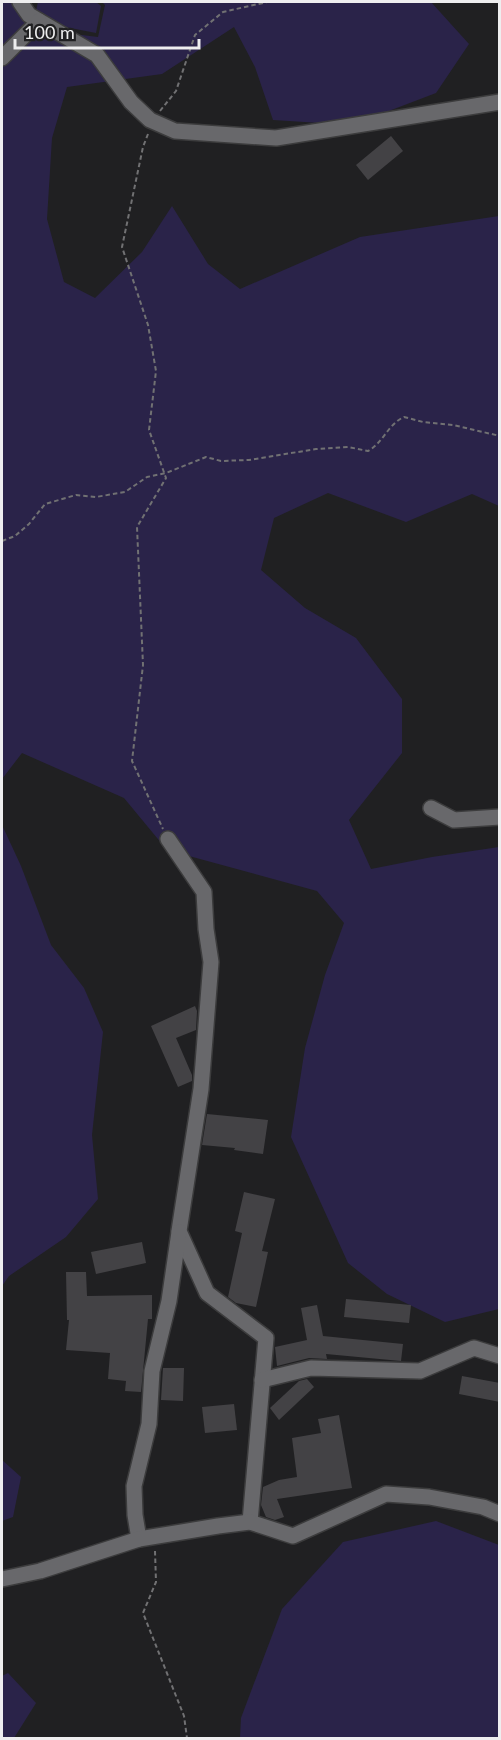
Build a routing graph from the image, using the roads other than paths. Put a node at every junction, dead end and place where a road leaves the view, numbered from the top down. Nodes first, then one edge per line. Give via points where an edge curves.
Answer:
1 (20, 2) edge
2 (39, 21) junction
3 (2, 58) edge
4 (500, 102) edge
5 (431, 808) dead end
6 (500, 817) edge
7 (168, 839) road end
8 (179, 1231) junction
9 (500, 1356) edge
10 (262, 1380) junction
11 (500, 1514) edge
12 (250, 1522) junction
13 (147, 1538) junction
14 (2, 1579) edge

1 - 2 street
2 - 3 street
2 - 4 street via 97,55 130,102 152,122 175,130 276,138
5 - 6 street via 454,820
7 - 8 street via 204,892 211,962 201,1089
8 - 10 street via 207,1293 266,1338
8 - 13 street via 169,1301 152,1371 149,1424 134,1486 135,1515
9 - 10 street via 474,1348 420,1371 311,1368
10 - 12 street
11 - 12 street via 429,1497 386,1494 293,1536
12 - 13 street
13 - 14 street

